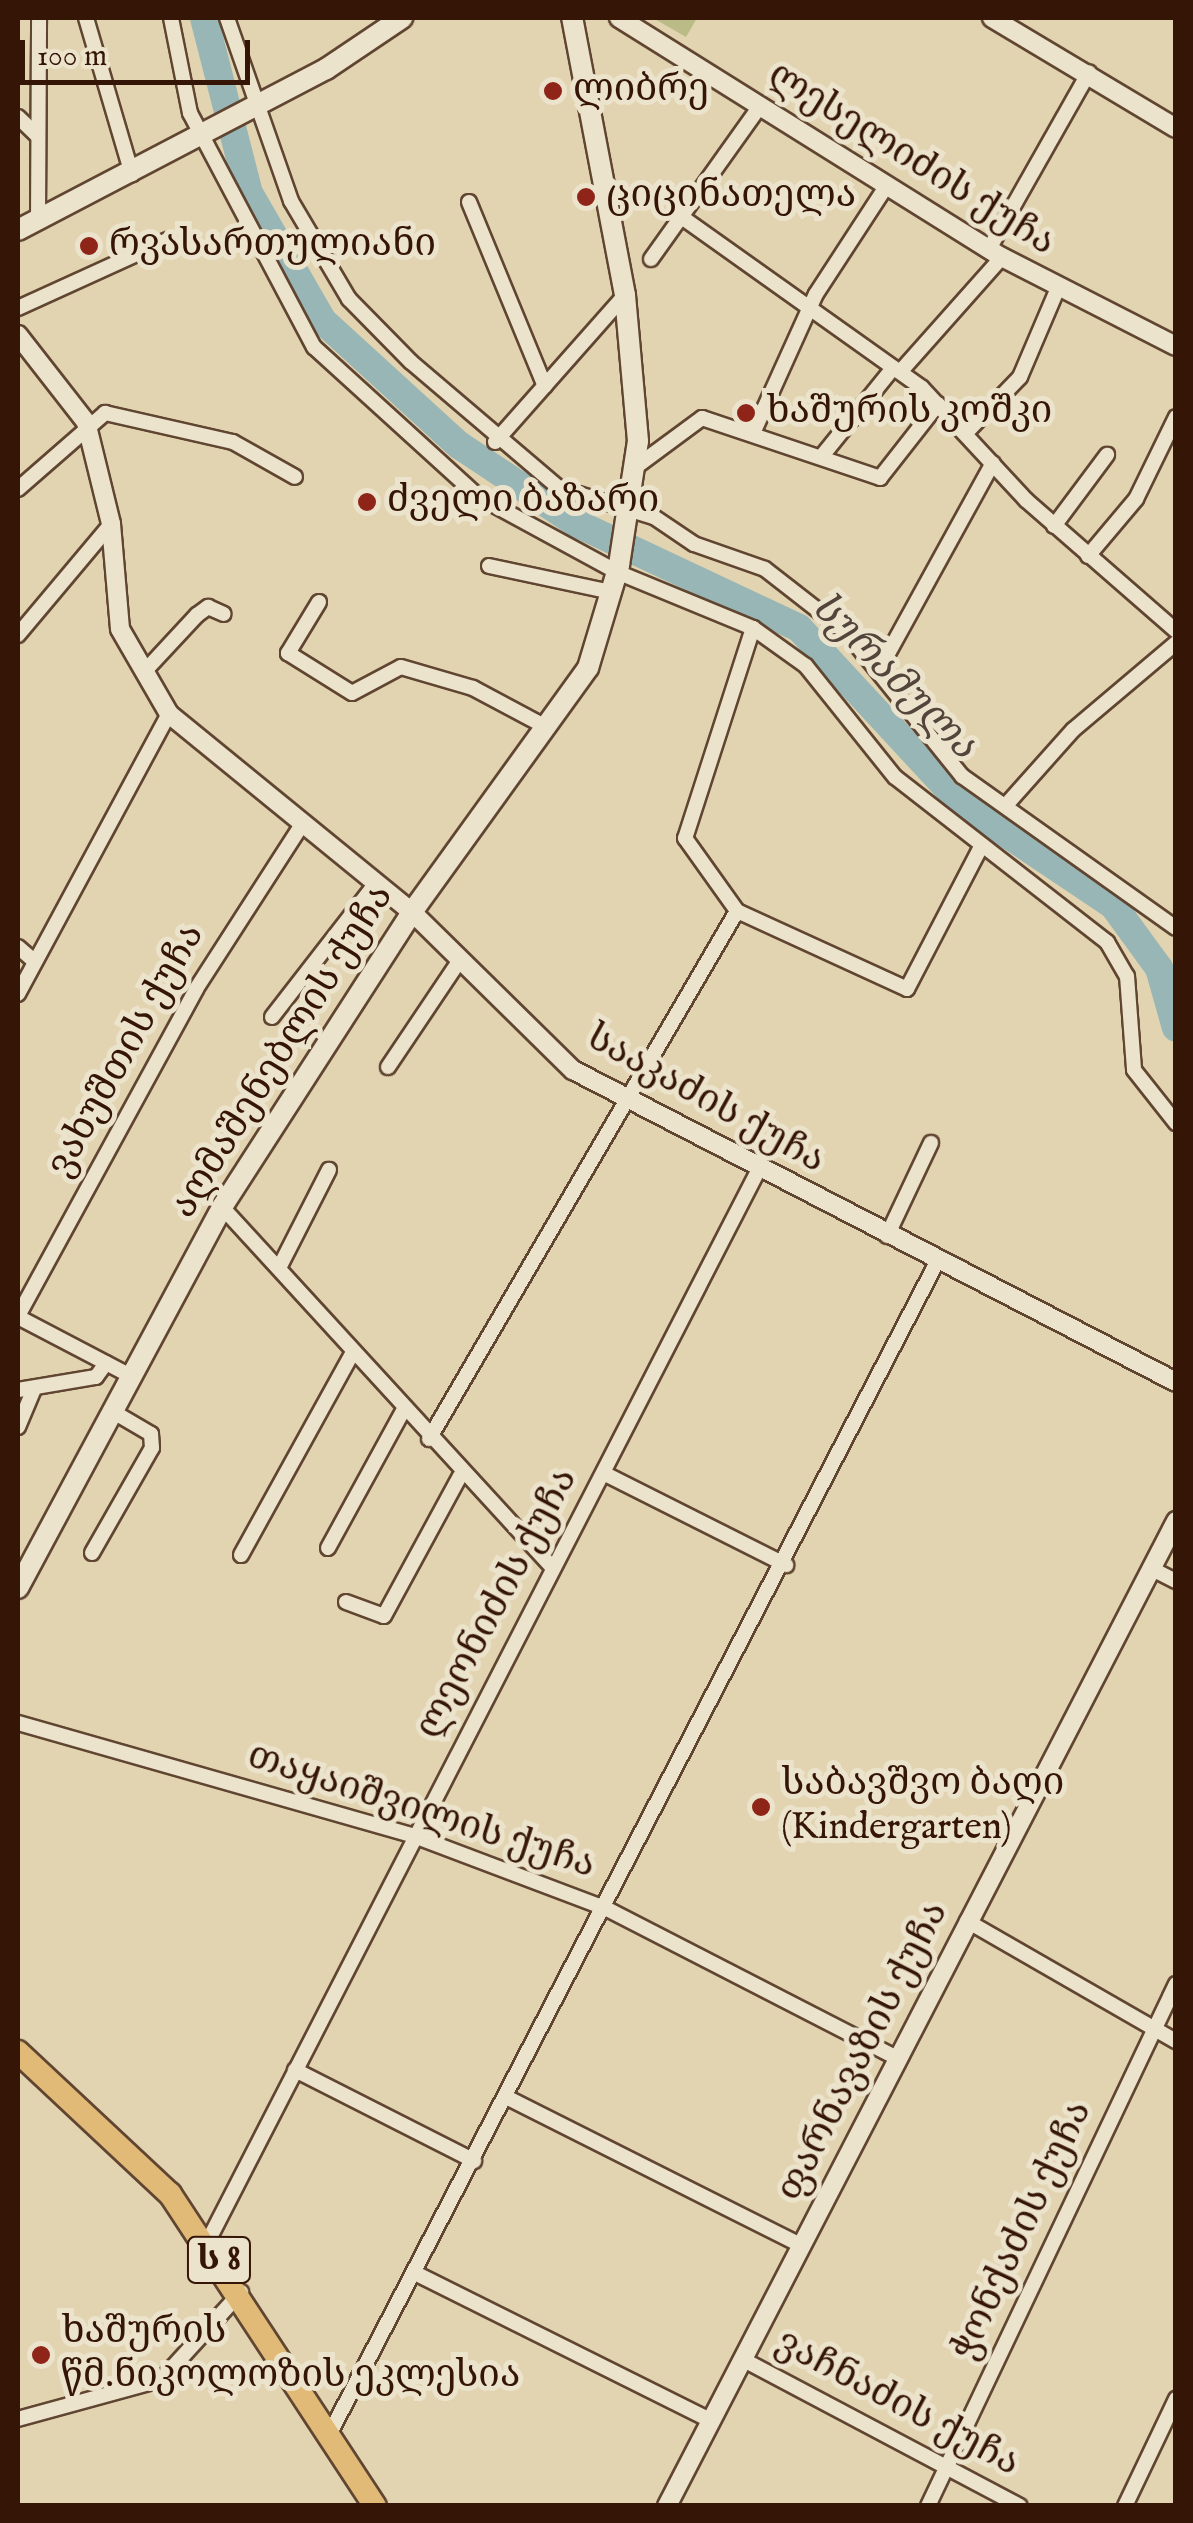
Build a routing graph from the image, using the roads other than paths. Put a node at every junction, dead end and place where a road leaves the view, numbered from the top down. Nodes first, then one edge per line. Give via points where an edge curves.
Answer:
1 (40, 18) edge
2 (86, 18) edge
3 (171, 18) edge
4 (227, 18) edge
5 (572, 18) edge
6 (619, 18) edge
7 (992, 18) edge
8 (403, 19) edge
9 (1089, 72) junction
10 (257, 104) junction
11 (761, 105) junction
12 (18, 116) edge
13 (1176, 128) edge
14 (38, 136) junction
15 (201, 136) junction
16 (132, 174) junction
17 (887, 186) junction
18 (469, 202) dead end
19 (683, 218) junction
20 (38, 221) junction
21 (18, 230) edge
22 (167, 240) dead end
23 (996, 253) junction
24 (651, 259) dead end
25 (1058, 288) junction
26 (625, 295) junction
27 (18, 308) edge
28 (807, 313) junction
29 (18, 335) edge
30 (1176, 346) edge
31 (896, 370) junction
32 (545, 386) junction
33 (938, 404) junction
34 (1176, 417) edge
35 (86, 422) junction
36 (754, 431) junction
37 (966, 433) junction
38 (495, 442) junction
39 (1108, 455) dead end
40 (822, 456) junction
41 (993, 463) junction
42 (638, 466) junction
43 (295, 477) dead end
44 (18, 488) edge
45 (628, 512) junction
46 (111, 524) junction
47 (1054, 526) junction
48 (1088, 556) junction
49 (489, 566) dead end
50 (615, 576) junction
51 (318, 602) dead end
52 (224, 614) dead end
53 (753, 628) junction
54 (1176, 631) edge
55 (18, 635) edge
56 (1176, 643) edge
57 (880, 670) junction
58 (144, 672) junction
59 (169, 714) junction
60 (546, 727) junction
61 (1007, 804) junction
62 (303, 823) junction
63 (981, 846) junction
64 (376, 882) junction
65 (737, 911) junction
66 (412, 912) junction
67 (1176, 928) edge
68 (18, 947) edge
69 (460, 960) junction
70 (34, 961) junction
71 (18, 994) edge
72 (272, 1017) dead end
73 (388, 1067) dead end
74 (630, 1102) junction
75 (1176, 1124) edge
76 (931, 1143) dead end
77 (759, 1169) junction
78 (329, 1170) dead end
79 (222, 1207) junction
80 (887, 1236) junction
81 (938, 1260) junction
82 (280, 1266) junction
83 (18, 1316) edge
84 (353, 1352) junction
85 (106, 1362) junction
86 (132, 1376) junction
87 (1176, 1382) edge
88 (18, 1390) edge
89 (34, 1390) junction
90 (404, 1409) junction
91 (112, 1412) junction
92 (18, 1427) edge
93 (429, 1440) junction
94 (605, 1474) junction
95 (460, 1476) junction
96 (1176, 1522) edge
97 (328, 1548) dead end
98 (92, 1553) dead end
99 (241, 1554) dead end
100 (550, 1565) junction
101 (786, 1566) junction
102 (1150, 1568) junction
103 (1176, 1581) edge
104 (18, 1588) edge
105 (346, 1602) dead end
106 (18, 1722) edge
107 (414, 1836) junction
108 (607, 1909) junction
109 (967, 1921) junction
110 (1176, 1984) edge
111 (1154, 2027) junction
112 (1176, 2041) edge
113 (18, 2052) edge
114 (895, 2057) junction
115 (296, 2070) junction
116 (508, 2098) junction
117 (474, 2161) junction
118 (208, 2243) junction
119 (802, 2246) junction
120 (417, 2274) junction
121 (242, 2292) junction
122 (744, 2360) junction
123 (1176, 2399) edge
124 (18, 2419) edge
125 (712, 2420) junction
126 (329, 2435) junction
127 (948, 2466) junction
128 (375, 2506) edge
129 (667, 2506) edge
130 (928, 2506) edge
131 (1020, 2506) edge
132 (1125, 2506) edge

1 - 14 street
2 - 16 street
3 - 15 street
4 - 10 street
5 - 26 main road
6 - 11 street, ლესელიძის ქუჩა
7 - 9 street
8 - 10 main road
9 - 13 street
9 - 23 street
10 - 15 main road
10 - 38 street via 291,200 348,300
11 - 17 street, ლესელიძის ქუჩა
11 - 19 street
12 - 14 street
14 - 20 street
15 - 16 main road
15 - 50 street via 314,346 480,498
16 - 20 main road
17 - 23 street, ლესელიძის ქუჩა
17 - 28 street
18 - 32 street
19 - 24 street
19 - 28 street
20 - 21 main road
22 - 27 street
23 - 25 street, ლესელიძის ქუჩა
23 - 31 street
25 - 30 street, ლესელიძის ქუჩა
25 - 37 street via 1020,376
26 - 32 street
26 - 42 main road
28 - 31 street
28 - 36 street
29 - 35 street, სააკაძის ქუჩა
31 - 33 street
31 - 40 street
32 - 38 street
33 - 37 street
33 - 40 street via 880,478
34 - 48 street via 1136,498
35 - 43 street via 125,415 217,438
35 - 44 street
35 - 46 street, სააკაძის ქუჩა
36 - 40 street
36 - 42 street via 696,418
37 - 41 street
38 - 45 street via 559,488
39 - 47 street
41 - 47 street
41 - 57 street
42 - 45 main road
45 - 50 main road, აღმაშენებლის ქუჩა
45 - 57 street via 766,569
46 - 55 street
46 - 58 street, სააკაძის ქუჩა via 120,629
47 - 48 street
48 - 54 street
49 - 50 street
50 - 53 street
50 - 60 main road, აღმაშენებლის ქუჩა via 588,668
51 - 60 street via 288,652 352,693 394,666 473,688
52 - 58 street via 208,608 197,615
53 - 63 street via 806,666 895,778
53 - 65 street via 685,838
56 - 61 street via 1073,730
57 - 61 street via 962,776
58 - 59 street, სააკაძის ქუჩა
59 - 62 street, სააკაძის ქუჩა
59 - 70 street
60 - 66 main road, აღმაშენებლის ქუჩა
61 - 67 street
62 - 64 street, სააკაძის ქუჩა
62 - 83 street, ვახუშთის ქუჩა via 196,989
63 - 65 street via 907,989
63 - 75 street via 1106,942 1127,976 1134,1070
64 - 66 street, სააკაძის ქუჩა
64 - 72 street
65 - 74 street
66 - 69 street, სააკაძის ქუჩა
66 - 79 main road, აღმაშენებლის ქუჩა
68 - 70 street
69 - 73 street
69 - 74 street, სააკაძის ქუჩა via 573,1070
70 - 71 street
74 - 77 street, სააკაძის ქუჩა
74 - 93 street
76 - 80 street
77 - 80 street, სააკაძის ქუჩა
77 - 94 street, ლეონიძის ქუჩა
78 - 82 street
79 - 82 street
79 - 86 main road, აღმაშენებლის ქუჩა
80 - 81 street, სააკაძის ქუჩა
81 - 87 street, სააკაძის ქუჩა
81 - 101 street
82 - 84 street
83 - 85 street
84 - 90 street
84 - 99 street
85 - 86 street
85 - 89 street via 96,1377
86 - 91 main road, აღმაშენებლის ქუჩა
88 - 89 street
89 - 92 street
90 - 93 street
90 - 97 street
91 - 98 street via 150,1434 152,1448
91 - 104 main road, აღმაშენებლის ქუჩა
93 - 95 street
94 - 100 street, ლეონიძის ქუჩა
94 - 101 street
95 - 100 street
95 - 105 street via 384,1616
96 - 102 street, ფარნავაზის ქუჩა
100 - 107 street, ლეონიძის ქუჩა
101 - 108 street
102 - 103 street
102 - 109 street, ფარნავაზის ქუჩა
106 - 107 street, თაყაიშვილის ქუჩა
107 - 108 street, თაყაიშვილის ქუჩა
107 - 115 street, ლეონიძის ქუჩა
108 - 114 street, თაყაიშვილის ქუჩა
108 - 116 street
109 - 111 street
109 - 114 street, ფარნავაზის ქუჩა
110 - 111 street, ჭონქაძის ქუჩა
111 - 112 street
111 - 127 street, ჭონქაძის ქუჩა
113 - 118 highway, ს 8 via 129,2152
114 - 119 street, ფარნავაზის ქუჩა
115 - 117 street
115 - 118 street, ლეონიძის ქუჩა
116 - 117 street
116 - 119 street
117 - 120 street
118 - 121 highway, ს 8
119 - 122 street, ფარნავაზის ქუჩა
120 - 125 street
120 - 126 street
121 - 124 street via 161,2380
121 - 126 highway, ს 8
122 - 125 street, ფარნავაზის ქუჩა
122 - 127 street, ვაჩნაძის ქუჩა
123 - 132 street
125 - 129 street, ფარნავაზის ქუჩა
126 - 128 highway, ს 8
127 - 130 street, ჭონქაძის ქუჩა
127 - 131 street, ვაჩნაძის ქუჩა

